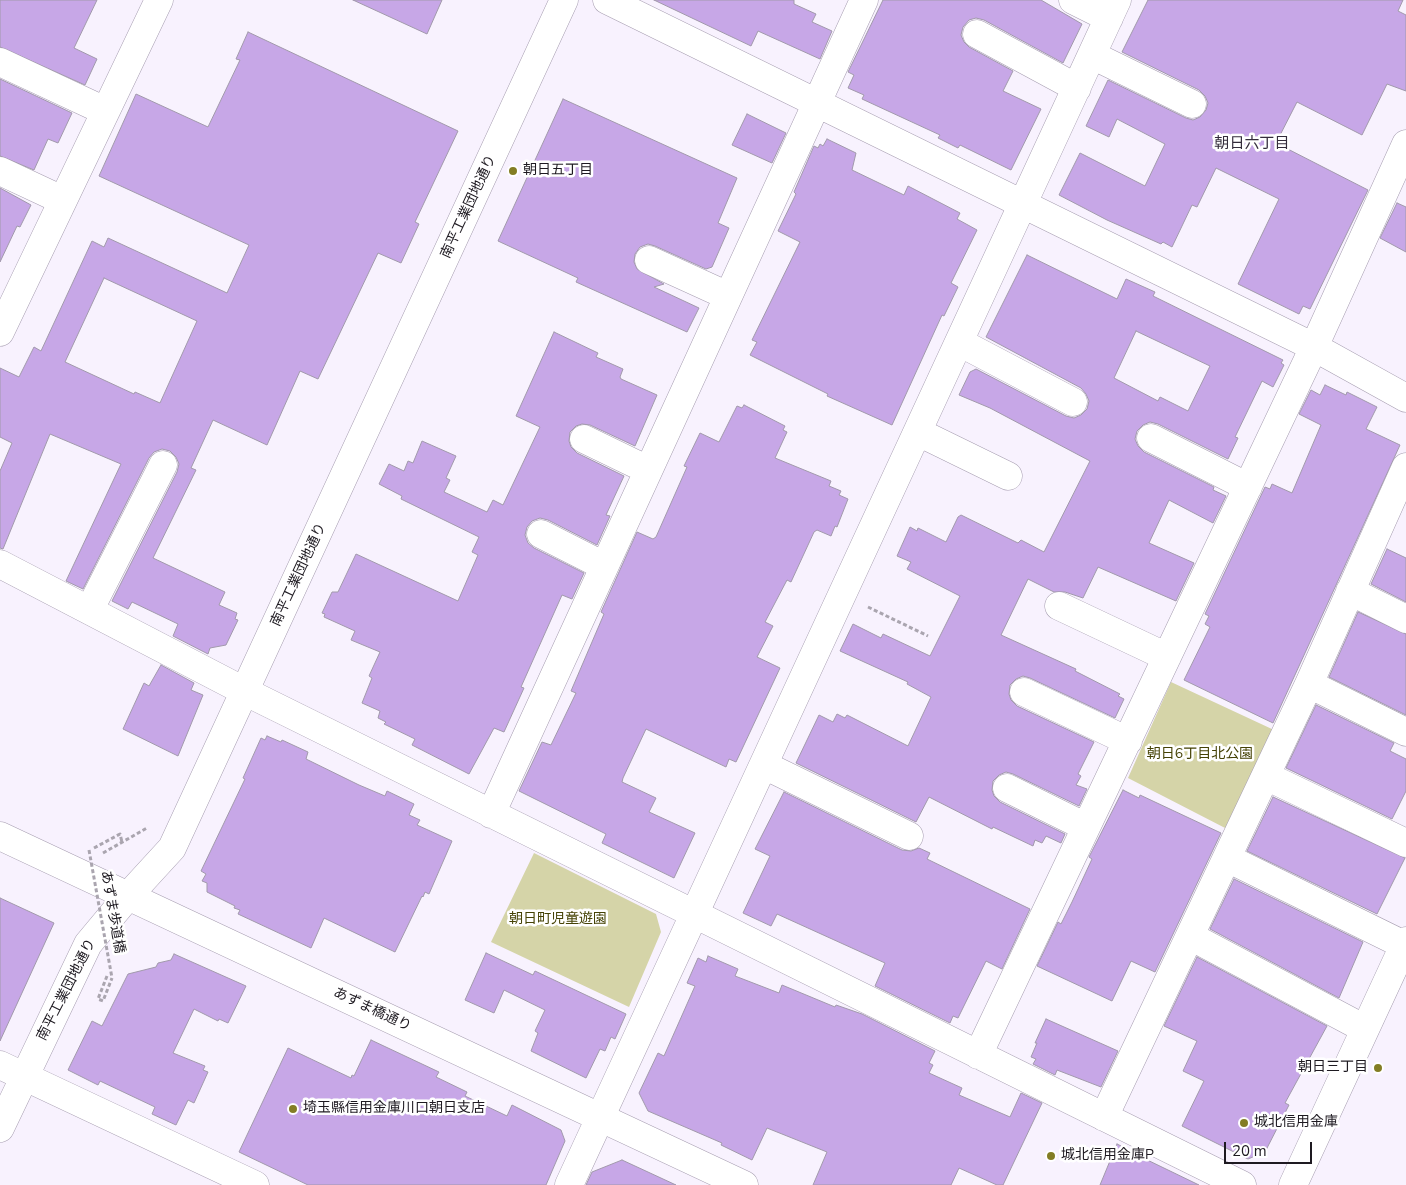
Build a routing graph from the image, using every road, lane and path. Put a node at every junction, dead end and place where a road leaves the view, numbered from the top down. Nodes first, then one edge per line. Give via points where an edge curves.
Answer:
1 (159, 0) edge
2 (564, 0) edge
3 (607, 0) edge
4 (864, 0) edge
5 (1074, 0) edge
6 (1113, 9) edge
7 (978, 34) dead end
8 (1092, 55) junction
9 (0, 62) edge
10 (1077, 88) junction
11 (816, 101) junction
12 (1192, 104) dead end
13 (105, 111) junction
14 (1406, 144) edge
15 (0, 171) edge
16 (62, 200) junction
17 (1024, 202) junction
18 (649, 260) dead end
19 (728, 296) junction
20 (0, 332) edge
21 (959, 342) junction
22 (1314, 347) junction
23 (1406, 398) edge
24 (1073, 402) dead end
25 (918, 432) junction
26 (1152, 438) dead end
27 (584, 439) dead end
28 (163, 465) dead end
29 (1406, 467) edge
30 (648, 470) junction
31 (1008, 476) dead end
32 (1248, 487) junction
33 (1398, 509) edge
34 (541, 534) dead end
35 (0, 564) edge
36 (604, 566) junction
37 (1350, 592) junction
38 (843, 594) junction
39 (1059, 606) dead end
40 (90, 609) junction
41 (1406, 619) edge
42 (928, 636) dead end
43 (1167, 657) junction
44 (1309, 684) junction
45 (246, 692) junction
46 (1024, 692) dead end
47 (1406, 732) edge
48 (1128, 741) junction
49 (764, 765) junction
50 (1266, 776) junction
51 (1007, 788) dead end
52 (491, 814) junction
53 (147, 828) dead end
54 (1086, 828) junction
55 (0, 836) edge
56 (909, 836) dead end
57 (122, 842) junction
58 (1406, 843) edge
59 (103, 853) dead end
60 (1227, 858) junction
61 (128, 896) junction
62 (695, 914) junction
63 (1190, 936) junction
64 (1405, 943) edge
65 (107, 976) dead end
66 (1365, 1029) junction
67 (978, 1055) junction
68 (12, 1071) edge
69 (1104, 1117) junction
70 (600, 1118) junction
71 (0, 1128) edge
72 (255, 1185) edge
73 (569, 1185) edge
74 (744, 1185) edge
75 (1242, 1185) edge
76 (1293, 1185) edge

1 - 13 street
2 - 45 street, 南平工業団地通り
3 - 11 street
4 - 11 street
5 - 6 street
6 - 8 street
7 - 10 street
8 - 10 street
8 - 12 street
9 - 13 street
10 - 17 street
11 - 17 street
11 - 19 street
13 - 16 street
14 - 22 street
15 - 16 street
16 - 20 street
17 - 21 street
17 - 22 street
18 - 19 street
19 - 30 street
21 - 24 street
21 - 25 street
22 - 23 street
22 - 32 street
25 - 31 street
25 - 38 street
26 - 32 street
27 - 30 street
28 - 40 street
29 - 33 street
30 - 36 street
32 - 43 street
33 - 37 street
34 - 36 street
35 - 40 street
36 - 52 street
37 - 41 street
37 - 44 street
38 - 42 path
38 - 49 street
39 - 43 street
40 - 45 street
43 - 48 street
44 - 47 street
44 - 50 street
45 - 52 street
45 - 61 street, 南平工業団地通り via 172,848
46 - 48 street
48 - 54 street
49 - 56 street
49 - 62 street
50 - 58 street
50 - 60 street
51 - 54 street
52 - 62 street
53 - 57 path
54 - 67 street
55 - 61 street, あずま橋通り
57 - 59 path
57 - 65 path, あずま歩道橋, bridge via 120,834 89,850 112,978 104,1001 98,999
60 - 63 street
60 - 64 street
61 - 68 street, 南平工業団地通り via 88,944
61 - 70 street, あずま橋通り
62 - 67 street
62 - 70 street
63 - 66 street
63 - 69 street
64 - 66 street
66 - 76 street
67 - 69 street
68 - 71 street, 南平工業団地通り
68 - 72 street
69 - 75 street
70 - 73 street
70 - 74 street, あずま橋通り

